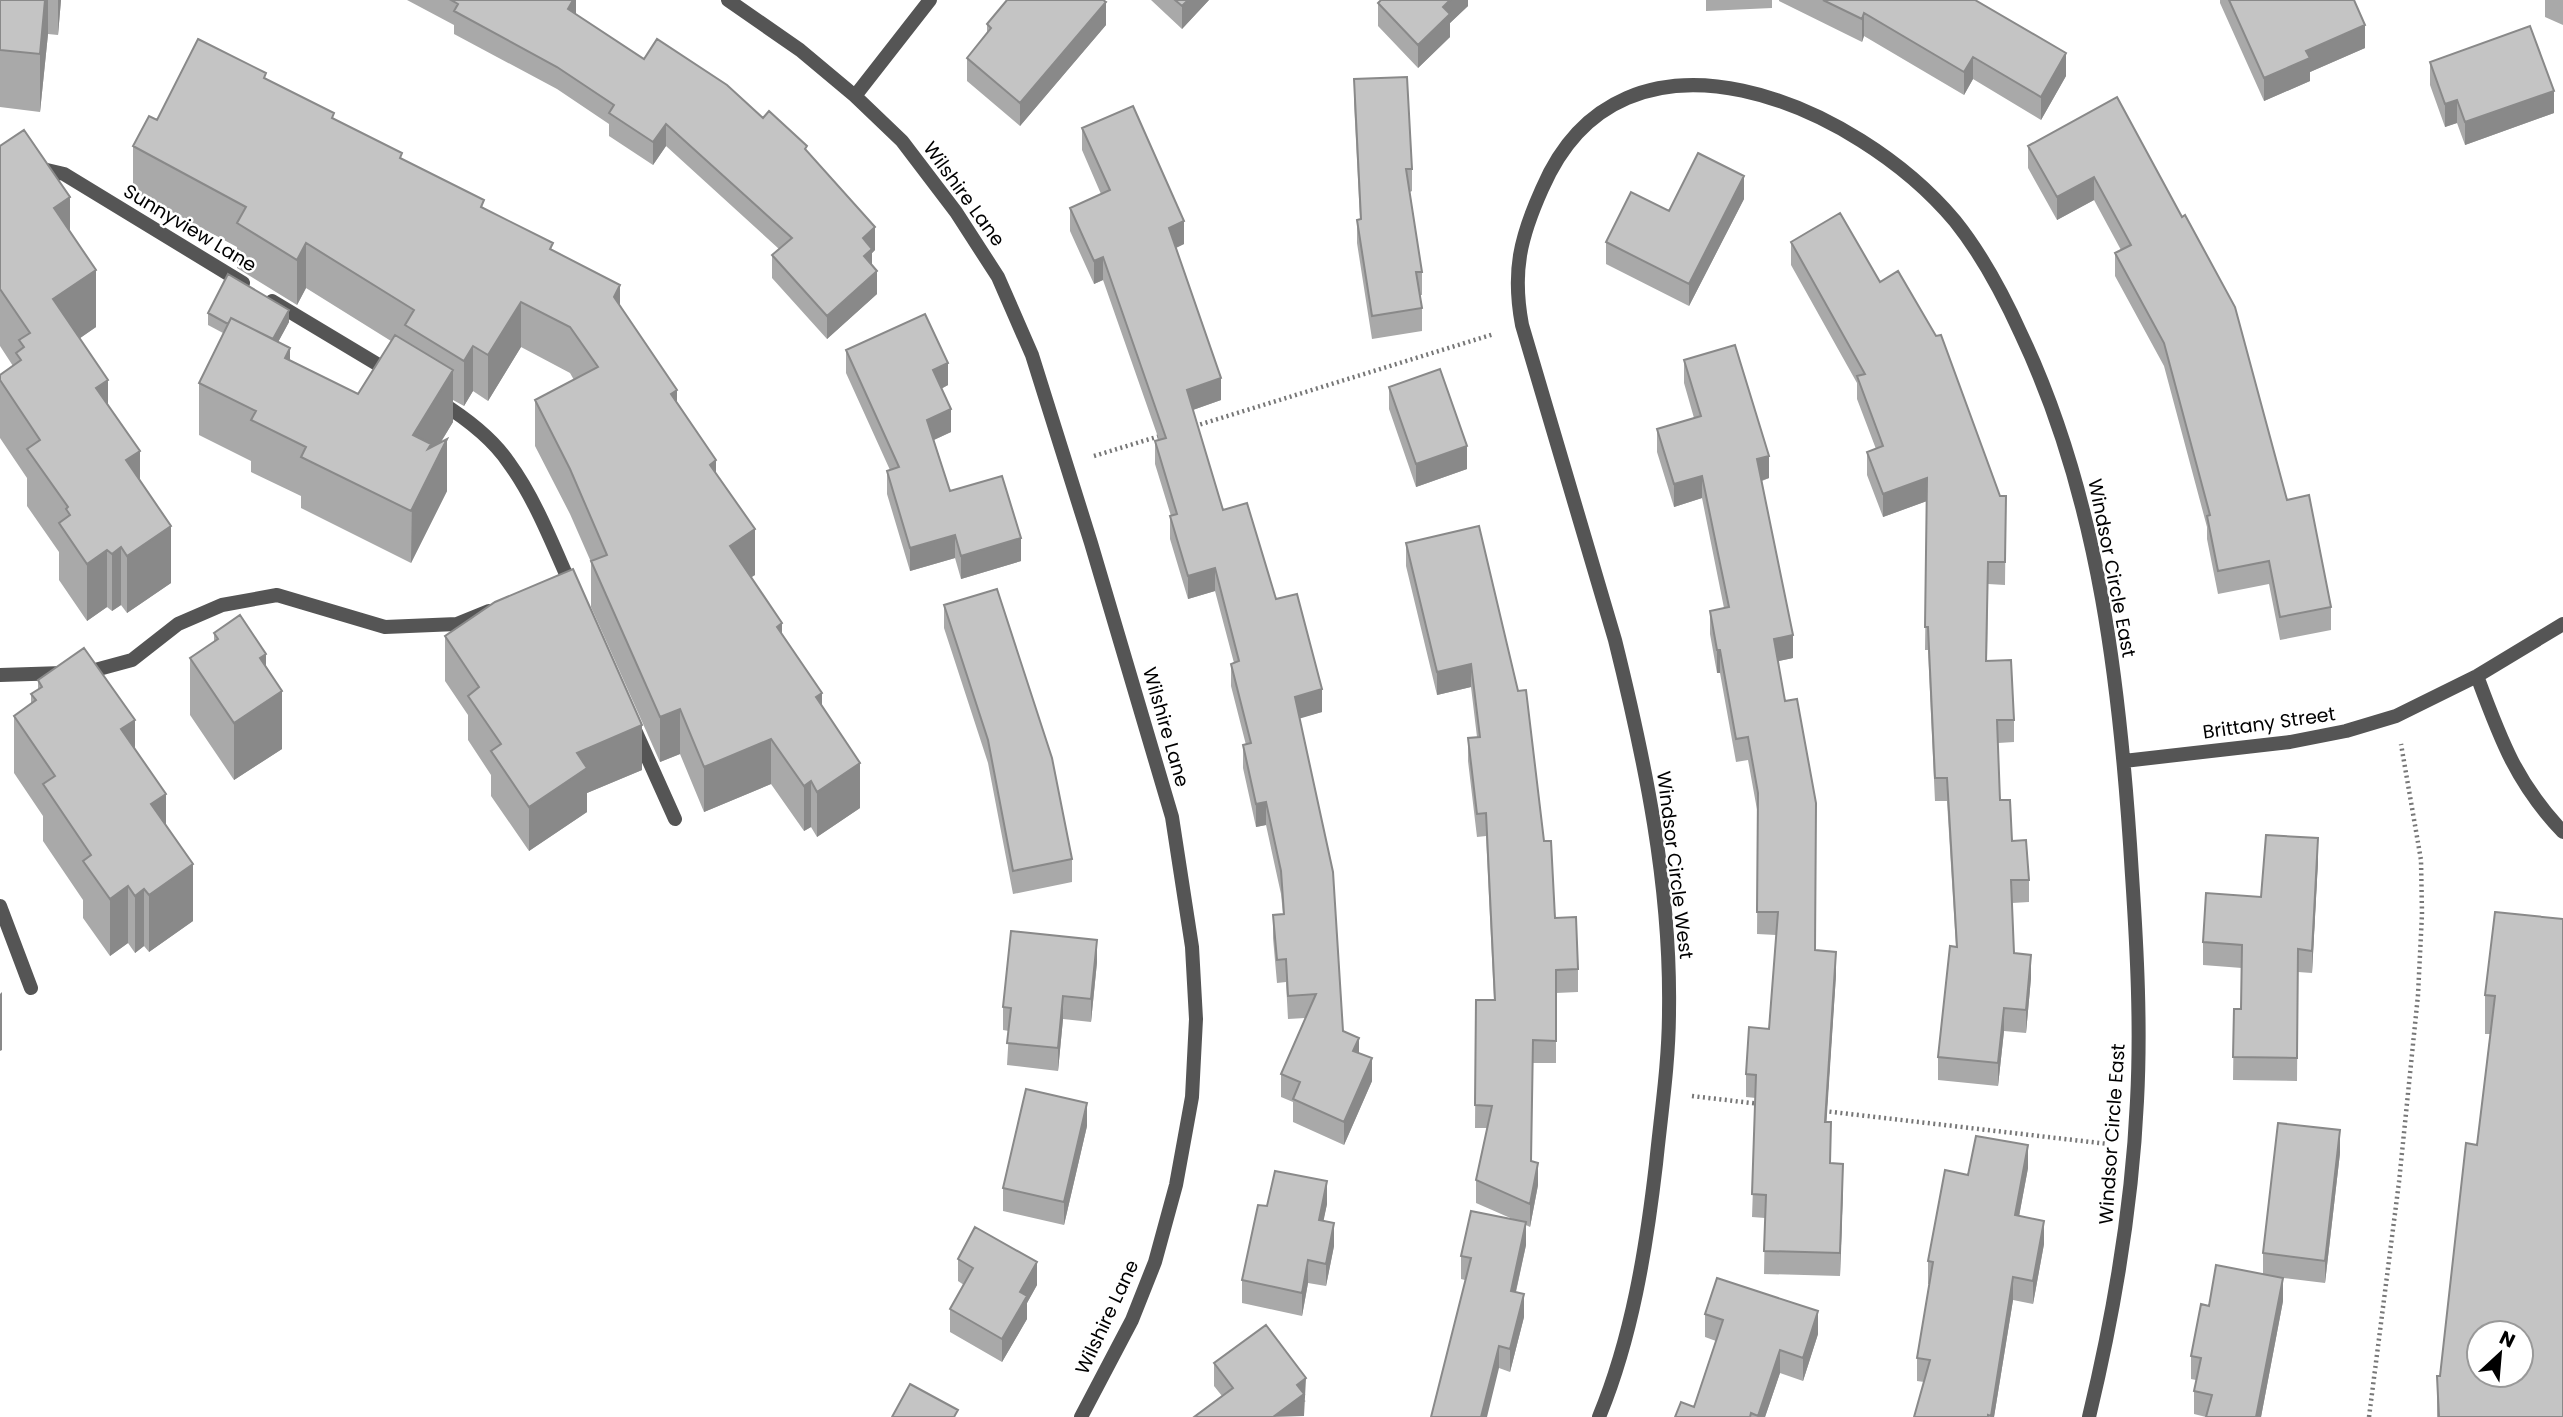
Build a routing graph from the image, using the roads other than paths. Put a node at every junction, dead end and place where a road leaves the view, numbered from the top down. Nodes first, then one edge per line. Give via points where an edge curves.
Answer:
1 (728, 0) edge
2 (930, 0) edge
3 (855, 96) junction
4 (0, 159) edge
5 (1522, 326) joint
6 (409, 383) edge
7 (431, 397) edge
8 (506, 604) edge
9 (579, 604) edge
10 (2563, 624) edge
11 (0, 675) edge
12 (2477, 676) junction
13 (630, 718) edge
14 (2124, 761) junction
15 (675, 819) dead end
16 (2563, 832) edge
17 (0, 906) edge
18 (31, 988) dead end
19 (1081, 1417) edge
20 (1599, 1417) edge
21 (2090, 1417) edge

1 - 3 street, Wilshire Lane via 800,50
2 - 3 street
3 - 19 street, Wilshire Lane via 902,141 998,277 1032,355 1172,817 1192,947 1196,1018 1192,1097 1176,1185 1155,1262 1132,1320
4 - 6 street, Sunnyview Lane via 64,174
5 - 14 street, Windsor Circle East via 1517,270 1533,207 1563,151 1609,105 1671,85 1729,88 1802,109 1875,151 1930,195 1978,252 2002,291 2049,395 2076,478 2097,572
5 - 20 street, Windsor Circle West via 1615,640 1651,802 1668,934 1669,1013 1648,1235 1630,1319
7 - 9 street via 465,418 509,462 545,528 561,581
8 - 11 street via 457,624 385,627 277,595 222,605 178,624 132,660 87,673
10 - 12 street, Brittany Street
12 - 14 street, Brittany Street via 2396,716 2346,731 2290,743
12 - 16 street via 2499,736 2525,787
13 - 15 street
14 - 21 street, Windsor Circle East via 2137,966 2138,1097 2120,1273
17 - 18 street

